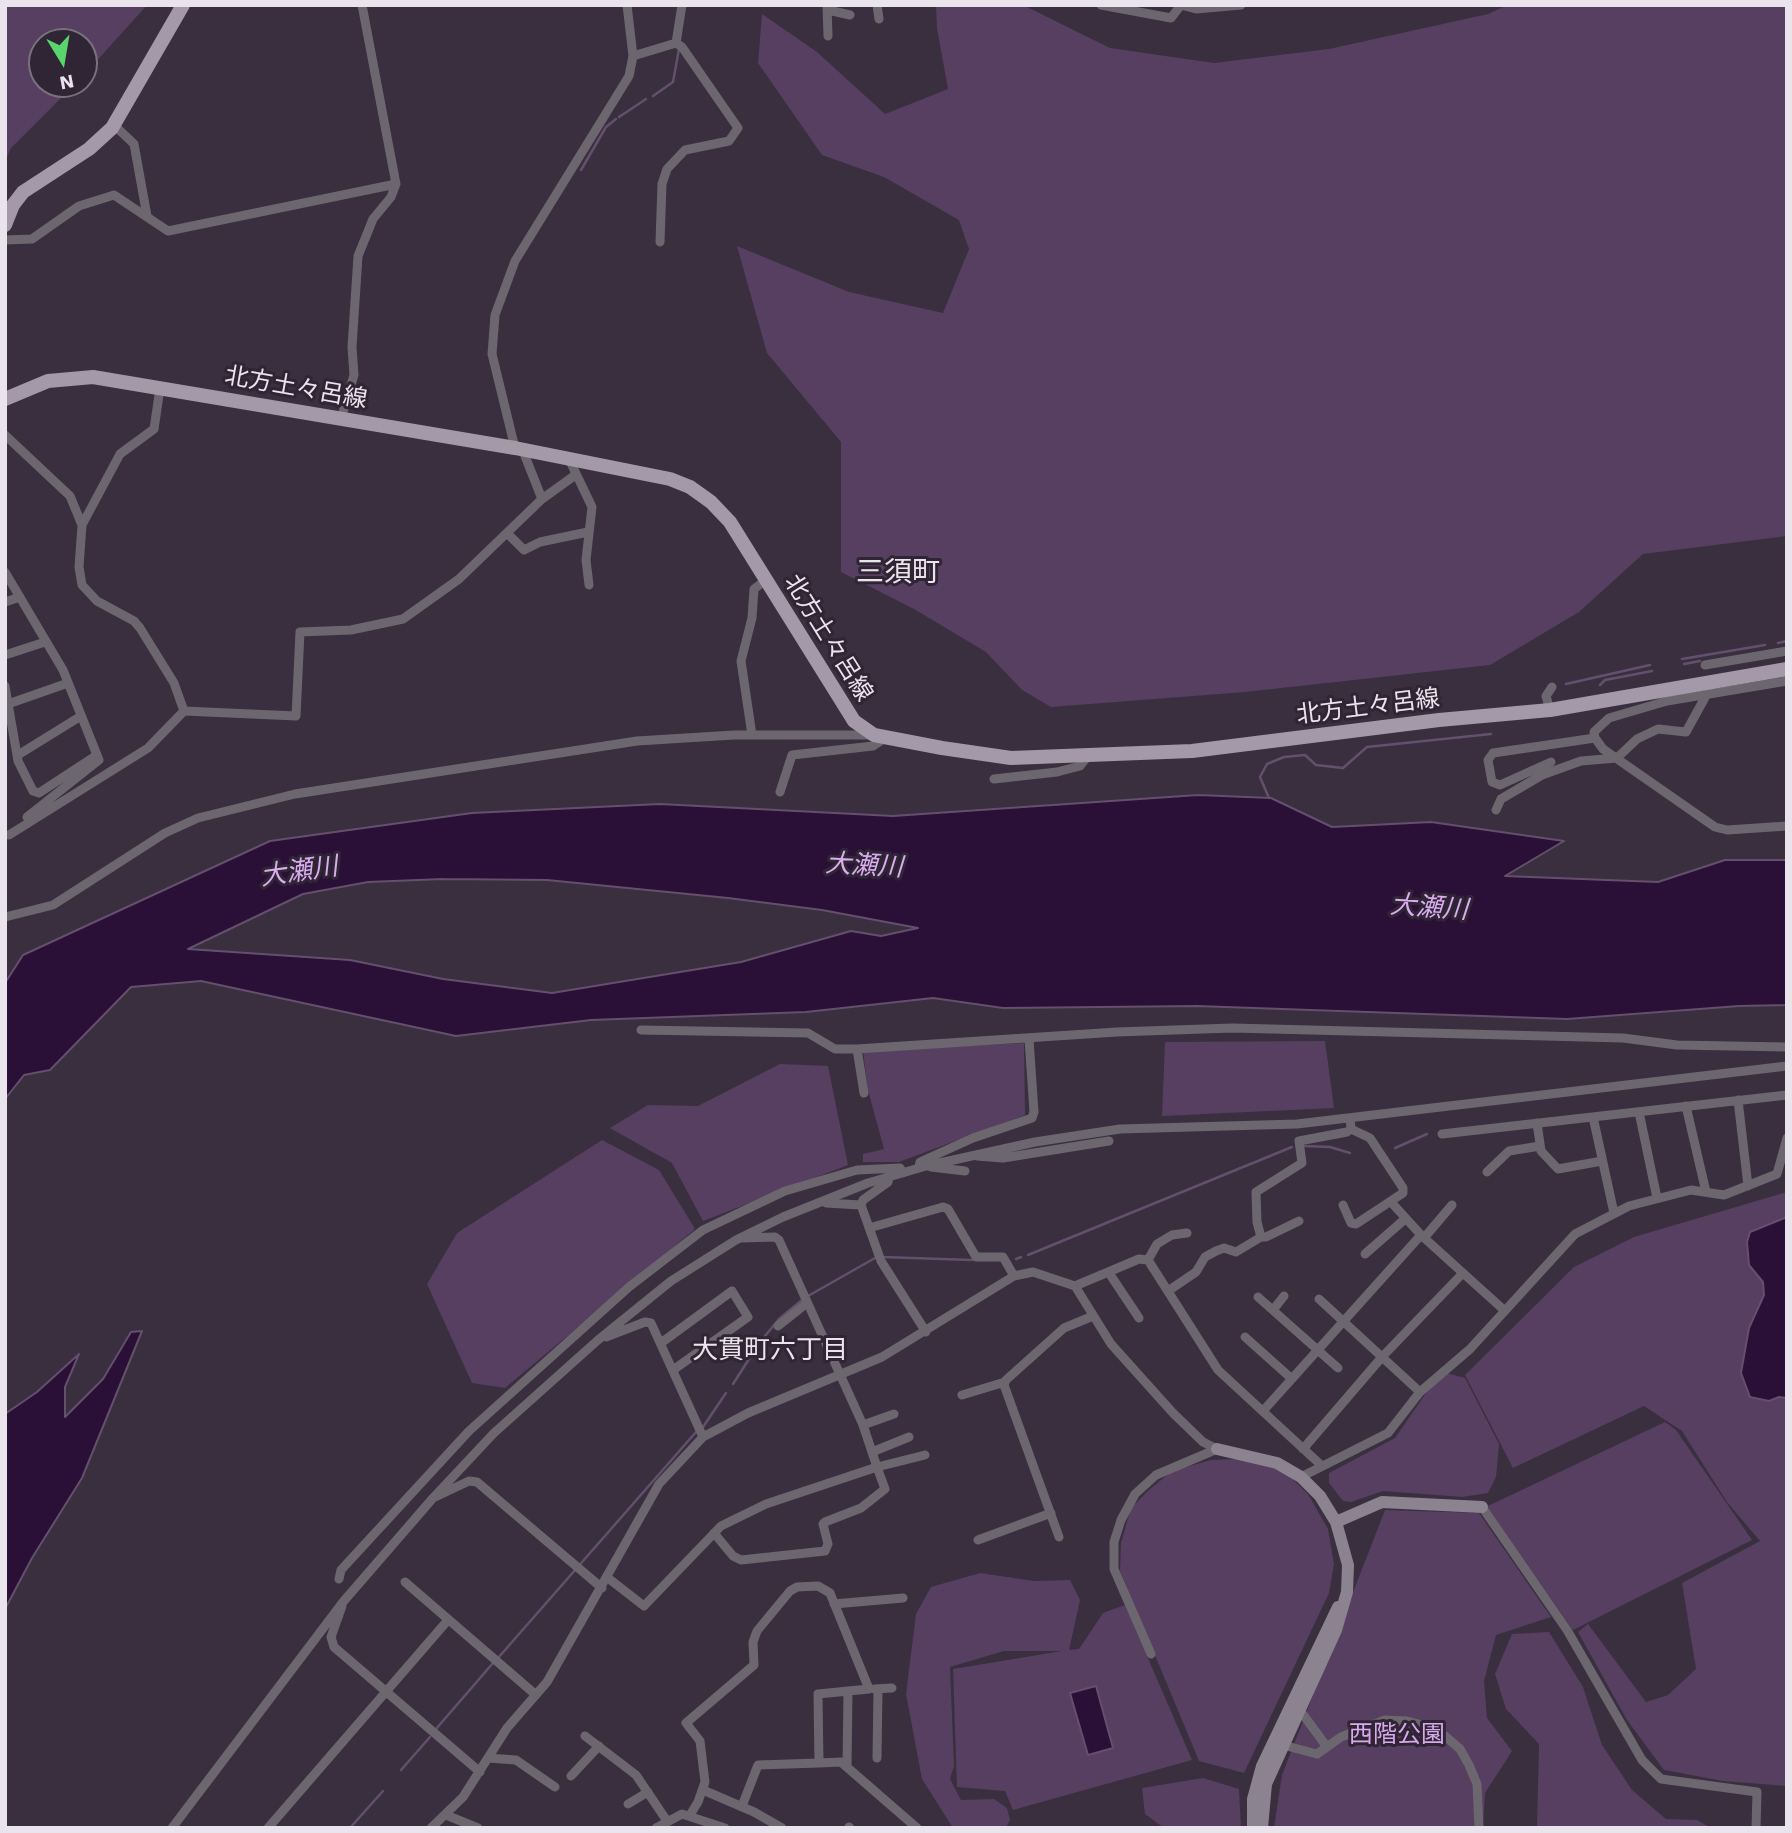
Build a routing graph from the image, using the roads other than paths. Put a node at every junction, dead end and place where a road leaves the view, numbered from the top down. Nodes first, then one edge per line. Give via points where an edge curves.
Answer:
1 (183, 5) edge
2 (362, 5) edge
3 (627, 5) edge
4 (682, 5) edge
5 (877, 5) edge
6 (1101, 5) edge
7 (1241, 5) edge
8 (827, 8) edge
9 (850, 15) dead end
10 (879, 19) dead end
11 (828, 36) dead end
12 (676, 43) junction
13 (633, 56) junction
14 (114, 125) junction
15 (396, 184) junction
16 (147, 216) junction
17 (5, 225) edge
18 (5, 240) edge
19 (660, 242) dead end
20 (160, 388) junction
21 (5, 399) edge
22 (341, 419) junction
23 (5, 435) edge
24 (520, 450) junction
25 (569, 459) junction
26 (574, 476) junction
27 (542, 499) junction
28 (82, 525) junction
29 (588, 532) junction
30 (508, 534) junction
31 (5, 572) edge
32 (766, 580) junction
33 (589, 585) dead end
34 (20, 597) junction
35 (5, 602) edge
36 (45, 642) junction
37 (1787, 651) edge
38 (5, 655) edge
39 (1705, 665) dead end
40 (1787, 669) edge
41 (1787, 681) edge
42 (68, 683) junction
43 (5, 687) edge
44 (1552, 687) dead end
45 (1709, 689) junction
46 (8, 704) junction
47 (1549, 710) junction
48 (184, 711) junction
49 (81, 716) junction
50 (752, 735) junction
51 (880, 736) junction
52 (1595, 738) junction
53 (18, 755) junction
54 (97, 755) junction
55 (1088, 756) junction
56 (1617, 758) junction
57 (1551, 762) dead end
58 (994, 779) dead end
59 (780, 792) dead end
60 (1496, 810) dead end
61 (1787, 826) edge
62 (7, 837) edge
63 (5, 917) edge
64 (641, 1030) dead end
65 (1029, 1039) junction
66 (1787, 1047) edge
67 (857, 1049) junction
68 (1787, 1066) edge
69 (864, 1093) dead end
70 (1787, 1095) edge
71 (1738, 1100) junction
72 (1686, 1106) junction
73 (1639, 1112) junction
74 (1593, 1117) junction
75 (1350, 1118) junction
76 (1537, 1124) junction
77 (1351, 1129) junction
78 (1442, 1134) dead end
79 (1787, 1138) edge
80 (1109, 1141) dead end
81 (1540, 1146) junction
82 (972, 1155) junction
83 (1602, 1161) junction
84 (922, 1167) junction
85 (965, 1171) dead end
86 (1487, 1172) dead end
87 (903, 1173) junction
88 (889, 1177) junction
89 (1748, 1186) junction
90 (1706, 1192) junction
91 (1657, 1198) junction
92 (1391, 1202) junction
93 (813, 1205) junction
94 (861, 1205) junction
95 (1343, 1205) dead end
96 (1452, 1205) dead end
97 (1614, 1213) junction
98 (1405, 1219) junction
99 (1298, 1221) dead end
100 (869, 1228) junction
101 (1188, 1233) dead end
102 (1261, 1237) junction
103 (1422, 1237) junction
104 (740, 1238) junction
105 (1365, 1254) dead end
106 (1148, 1260) junction
107 (1109, 1273) junction
108 (1463, 1273) junction
109 (1014, 1276) junction
110 (1074, 1286) junction
111 (1168, 1292) junction
112 (1284, 1296) dead end
113 (1258, 1297) dead end
114 (1319, 1299) dead end
115 (807, 1303) junction
116 (1273, 1310) junction
117 (1505, 1311) junction
118 (1093, 1316) junction
119 (1139, 1318) dead end
120 (1343, 1321) junction
121 (778, 1326) dead end
122 (926, 1332) junction
123 (1245, 1337) dead end
124 (598, 1340) junction
125 (661, 1343) junction
126 (1318, 1349) junction
127 (1382, 1357) junction
128 (1338, 1368) dead end
129 (673, 1370) junction
130 (841, 1375) junction
131 (1292, 1378) junction
132 (1005, 1382) junction
133 (1420, 1392) junction
134 (962, 1395) dead end
135 (1263, 1411) junction
136 (894, 1414) dead end
137 (863, 1425) junction
138 (703, 1437) junction
139 (909, 1437) dead end
140 (1217, 1449) junction
141 (1303, 1449) junction
142 (872, 1452) junction
143 (925, 1455) dead end
144 (1322, 1466) junction
145 (877, 1467) junction
146 (1301, 1477) junction
147 (433, 1498) junction
148 (1482, 1507) joint
149 (1051, 1513) junction
150 (1336, 1522) junction
151 (714, 1533) junction
152 (1059, 1537) dead end
153 (978, 1540) dead end
154 (608, 1578) junction
155 (339, 1579) dead end
156 (405, 1582) dead end
157 (602, 1588) junction
158 (1347, 1592) junction
159 (903, 1598) dead end
160 (343, 1602) junction
161 (834, 1604) junction
162 (448, 1620) junction
163 (1151, 1654) dead end
164 (892, 1688) dead end
165 (874, 1689) junction
166 (848, 1691) junction
167 (387, 1692) junction
168 (536, 1695) junction
169 (1299, 1709) junction
170 (585, 1737) dead end
171 (1283, 1745) junction
172 (599, 1746) junction
173 (1326, 1747) junction
174 (488, 1758) junction
175 (877, 1758) dead end
176 (819, 1763) junction
177 (847, 1767) junction
178 (480, 1772) junction
179 (570, 1776) dead end
180 (555, 1787) dead end
181 (703, 1790) junction
182 (648, 1792) junction
183 (628, 1804) dead end
184 (741, 1806) junction
185 (446, 1815) junction
186 (690, 1815) junction
187 (667, 1821) junction
188 (915, 1827) edge
189 (172, 1828) edge
190 (268, 1828) edge
191 (430, 1828) edge
192 (478, 1828) edge
193 (656, 1828) edge
194 (725, 1828) edge
195 (782, 1828) edge
196 (1253, 1828) edge
197 (1262, 1828) edge
198 (1479, 1828) edge
199 (1756, 1828) edge

1 - 14 main road
2 - 15 street
3 - 13 street
4 - 12 street
5 - 10 street
6 - 7 street via 1171,18 1181,5 1196,9
8 - 9 street
8 - 11 street
12 - 13 street
12 - 19 street via 738,132 718,145 685,150 667,169 662,184
13 - 24 street via 629,76 503,287 492,354
14 - 16 street via 134,144
14 - 17 main road via 89,149 23,192
15 - 16 street via 168,231
15 - 22 street via 373,219 358,257 354,375
16 - 18 street via 114,195 79,206 33,239
20 - 21 main road, 北方土々呂線 via 75,377 38,383
20 - 22 main road, 北方土々呂線
20 - 28 street via 154,429 120,454
22 - 24 main road, 北方土々呂線
23 - 28 street via 70,496
24 - 25 main road, 北方土々呂線
24 - 27 street
25 - 26 street
25 - 32 main road, 北方土々呂線 via 657,475 690,487 730,522
26 - 27 street
26 - 29 street via 590,498
27 - 30 street
28 - 48 street via 82,585 97,601 134,621 174,683
29 - 30 street via 524,550
29 - 33 street
30 - 48 street via 458,579 403,619 351,630 300,632 296,716
31 - 34 street
32 - 50 street via 754,589 741,662
32 - 51 main road, 北方土々呂線 via 841,705 853,721
34 - 35 street
34 - 36 street
36 - 38 street
36 - 42 street
37 - 39 street
40 - 45 main road, 北方土々呂線
41 - 45 street
42 - 46 street
42 - 49 street
43 - 46 street
44 - 47 street via 1546,696
45 - 47 main road, 北方土々呂線
45 - 52 street via 1609,718 1598,726
45 - 56 street via 1686,732 1658,729 1637,739
46 - 53 street
47 - 55 main road, 北方土々呂線 via 1233,747
48 - 62 street via 148,748
49 - 53 street
49 - 54 street
50 - 51 street
50 - 63 street via 637,741 247,804 183,824 53,905
51 - 55 main road, 北方土々呂線 via 1011,758
51 - 59 street via 873,746 792,755
52 - 56 street
52 - 57 street via 1493,753 1488,760 1492,782 1500,785
53 - 54 street via 33,792 39,793
54 - 62 street via 97,764
55 - 58 street via 1080,765 1057,772
56 - 60 street via 1581,761 1542,775 1501,799
56 - 61 street via 1714,827
64 - 67 street via 808,1033 835,1049
65 - 66 street via 1232,1028
65 - 67 street
65 - 84 street via 1032,1118 973,1138 920,1162
67 - 69 street
68 - 75 street
70 - 71 street
71 - 72 street
71 - 89 street
72 - 73 street
72 - 90 street
73 - 74 street
73 - 91 street
74 - 76 street
74 - 83 street
75 - 77 street
75 - 82 street via 1120,1129
76 - 78 street
76 - 81 street
77 - 92 street via 1370,1138 1403,1188
77 - 102 street via 1299,1141 1302,1163 1255,1195
79 - 89 street via 1777,1174
80 - 82 street via 1003,1158
81 - 83 street via 1558,1170
81 - 86 street via 1509,1151
82 - 84 street
83 - 97 street
84 - 85 street
84 - 87 street
87 - 88 street
87 - 155 street via 900,1168 857,1170 797,1188 703,1230 629,1287 469,1431 341,1570
88 - 93 street
88 - 94 street
89 - 90 street via 1724,1195
90 - 91 street via 1691,1190
91 - 97 street
92 - 95 street via 1356,1224 1350,1223
92 - 98 street
93 - 94 street
93 - 104 street
94 - 100 street
96 - 103 street
97 - 117 street via 1575,1234
98 - 103 street
98 - 105 street
99 - 102 street
100 - 109 street via 943,1207 976,1257 1003,1257
100 - 122 street via 881,1261
101 - 106 street via 1157,1244
102 - 111 street via 1236,1252 1224,1248 1205,1257 1196,1272
103 - 108 street
103 - 120 street
104 - 115 street via 779,1240
104 - 124 street via 671,1281
106 - 107 street via 1139,1259
106 - 111 street
107 - 110 street
107 - 119 street
108 - 117 street
108 - 127 street
109 - 110 street via 1033,1272
109 - 122 street
110 - 118 street
111 - 135 street via 1212,1363
112 - 116 street
113 - 116 street
114 - 120 street
115 - 121 street
115 - 130 street
116 - 126 street
117 - 133 street
118 - 132 street via 1064,1328
118 - 140 street via 1111,1344 1173,1413
120 - 126 street
120 - 127 street
122 - 130 street
123 - 131 street
124 - 125 street via 645,1322 651,1323
124 - 147 street via 494,1433
125 - 129 street
125 - 129 street via 733,1291 748,1317
126 - 128 street
126 - 131 street
127 - 133 street
127 - 141 street
129 - 138 street
130 - 137 street
130 - 138 street
131 - 135 street
132 - 134 street
132 - 149 street
133 - 144 street via 1388,1433
135 - 141 street
136 - 137 street
137 - 142 street
138 - 154 street via 659,1484
139 - 142 street
140 - 146 street via 1277,1462
140 - 163 street via 1156,1475 1135,1494 1121,1520 1114,1542 1114,1569
141 - 144 street
142 - 145 street
143 - 145 street
144 - 146 street
145 - 151 street via 766,1504
145 - 151 street via 886,1489 861,1508 823,1524 828,1544 825,1551 741,1560
146 - 150 street
147 - 157 street via 469,1481 477,1482
147 - 160 street
148 - 150 street via 1382,1502
148 - 199 street via 1567,1630 1642,1760 1661,1779 1757,1792
149 - 152 street
149 - 153 street
150 - 158 street via 1348,1565
151 - 154 street via 644,1605
154 - 157 street
156 - 162 street
157 - 168 street
158 - 169 street via 1336,1630
158 - 196 street via 1326,1626 1262,1766 1253,1799
159 - 161 street
160 - 167 street via 331,1642
160 - 189 street
161 - 165 street
161 - 181 street via 824,1587 790,1591 757,1631 754,1665 685,1723 701,1741
162 - 167 street
162 - 168 street
164 - 165 street
165 - 166 street
165 - 175 street
166 - 176 street via 818,1694
166 - 177 street
167 - 178 street
167 - 190 street
168 - 174 street
169 - 171 street
169 - 173 street
170 - 172 street
171 - 173 street via 1317,1755
171 - 197 street via 1265,1784
172 - 179 street
172 - 182 street via 636,1775
173 - 198 street via 1385,1720 1407,1721 1445,1735 1460,1749 1477,1784
174 - 178 street
174 - 180 street via 516,1760
176 - 177 street via 842,1762
176 - 184 street via 758,1765
177 - 188 street
178 - 185 street
181 - 184 street
181 - 186 street
182 - 183 street
182 - 187 street
184 - 195 street
185 - 191 street
185 - 192 street
186 - 187 street
186 - 194 street
187 - 193 street

